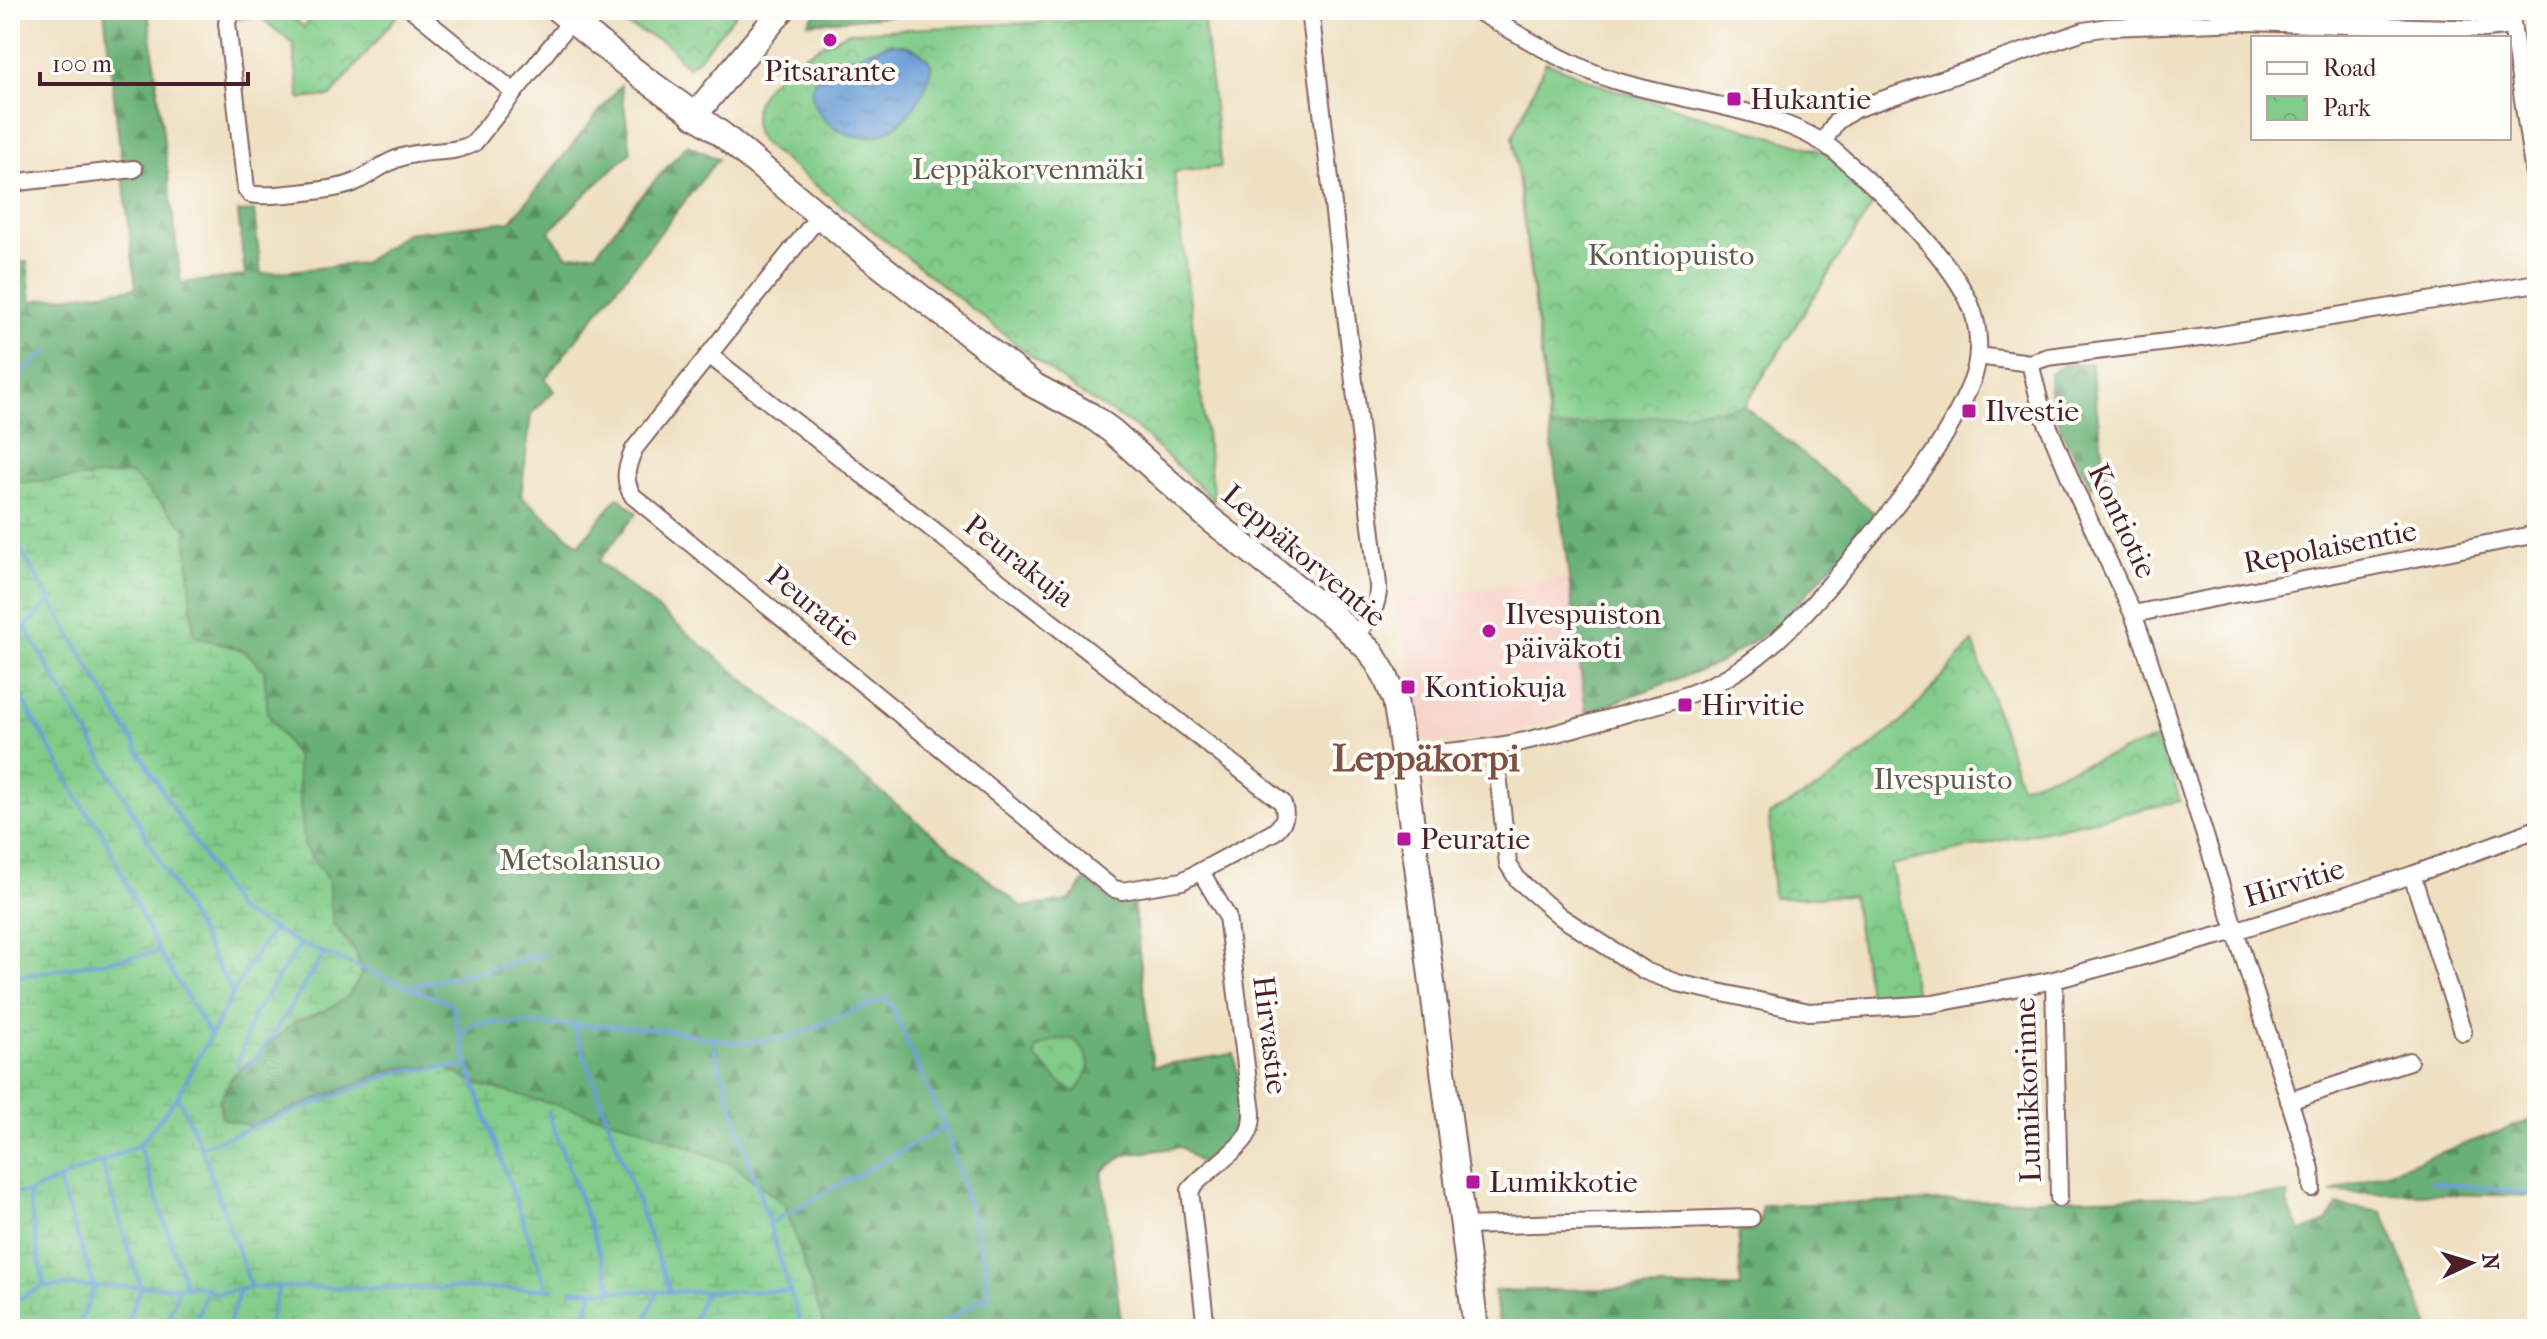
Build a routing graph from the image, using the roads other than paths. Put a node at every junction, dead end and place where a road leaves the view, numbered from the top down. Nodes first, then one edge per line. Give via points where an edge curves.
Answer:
1 (231, 10) edge
2 (413, 10) edge
3 (782, 10) edge
4 (1310, 10) edge
5 (1476, 10) edge
6 (564, 15) edge
7 (2511, 18) edge
8 (2537, 66) edge
9 (2518, 68) junction
10 (514, 92) junction
11 (694, 116) junction
12 (1824, 141) junction
13 (134, 169) dead end
14 (10, 183) edge
15 (2537, 195) edge
16 (819, 216) junction
17 (2537, 283) edge
18 (709, 355) junction
19 (1978, 356) junction
20 (2030, 363) junction
21 (2537, 534) edge
22 (2133, 614) junction
23 (1356, 635) junction
24 (1495, 747) junction
25 (1403, 756) junction
26 (1285, 817) joint
27 (2537, 829) edge
28 (1201, 872) junction
29 (2412, 875) junction
30 (2234, 931) junction
31 (2054, 980) junction
32 (2463, 1032) dead end
33 (2409, 1061) dead end
34 (2289, 1101) junction
35 (2312, 1188) dead end
36 (2059, 1198) dead end
37 (1751, 1218) dead end
38 (1464, 1226) junction
39 (1206, 1329) edge
40 (1476, 1329) edge

1 - 10 street via 227,23 250,194 341,186 405,155 467,146
2 - 10 street
3 - 11 street
4 - 23 street via 1378,585 1374,612
5 - 12 street via 1610,79 1784,123
6 - 10 street
6 - 11 street, Leppäkorventie
7 - 9 street
7 - 12 street via 2486,29 2245,22 2084,31 1855,109 1836,122
8 - 9 street
9 - 15 street
11 - 16 street, Leppäkorventie
12 - 19 street via 1947,264 1975,317
13 - 14 street
16 - 18 street, Peuratie
16 - 23 street, Leppäkorventie via 1035,386 1112,431 1210,519
17 - 20 street
18 - 26 street, Peurakuja via 1282,802
18 - 28 street, Peuratie via 634,449 626,477 633,496 1112,888 1167,884
19 - 20 street
19 - 24 street via 1954,418 1914,483 1801,618 1765,651 1728,676 1672,700
20 - 22 street, Kontiotie via 2042,411
21 - 22 street, Repolaisentie
22 - 30 street, Kontiotie
23 - 25 street, Leppäkorventie via 1385,675 1395,700
24 - 25 street
24 - 31 street, Hirvitie via 1508,864 1518,880 1561,917 1645,971 1809,1012 1933,1004
25 - 38 street, Leppäkorventie
26 - 28 street, Peuratie via 1274,832
27 - 29 street, Hirvitie
28 - 39 street, Hirvastie via 1227,916 1252,1113 1245,1138 1190,1190
29 - 30 street, Hirvitie
29 - 32 street
30 - 31 street, Hirvitie
30 - 34 street, Kontiotie
31 - 36 street, Lumikkorinne
33 - 34 street
34 - 35 street, Kontiotie
37 - 38 street
38 - 40 street, Leppäkorventie

